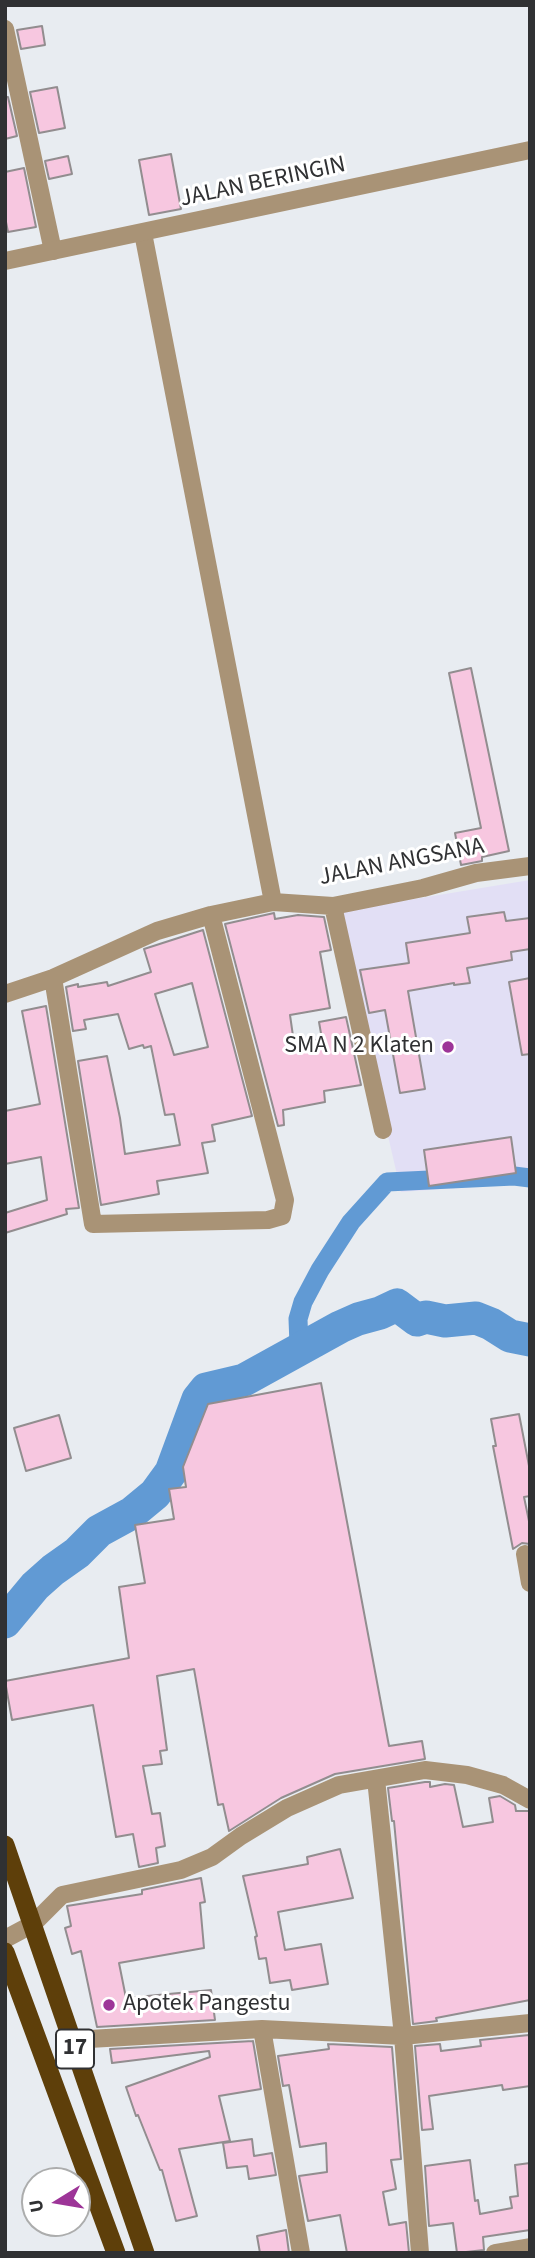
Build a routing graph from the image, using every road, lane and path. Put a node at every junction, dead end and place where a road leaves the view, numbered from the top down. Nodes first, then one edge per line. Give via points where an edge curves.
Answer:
1 (5, 29) edge
2 (530, 150) edge
3 (143, 233) junction
4 (53, 251) junction
5 (5, 261) edge
6 (530, 866) edge
7 (273, 902) junction
8 (333, 906) junction
9 (211, 915) junction
10 (54, 978) junction
11 (5, 994) edge
12 (383, 1130) dead end
13 (525, 1554) dead end
14 (530, 1583) edge
15 (376, 1779) junction
16 (530, 1800) edge
17 (5, 1844) edge
18 (33, 1924) junction
19 (5, 1939) edge
20 (5, 1952) edge
21 (10, 1982) edge
22 (530, 2023) edge
23 (262, 2029) junction
24 (403, 2036) junction
25 (72, 2040) junction
26 (530, 2247) edge
27 (116, 2253) edge
28 (145, 2253) edge
29 (301, 2253) edge
30 (420, 2253) edge
31 (495, 2253) edge

1 - 4 street
2 - 3 street, JALAN BERINGIN
3 - 4 street, JALAN BERINGIN
3 - 7 street
4 - 5 street, JALAN BERINGIN
6 - 8 street, JALAN ANGSANA via 476,873
7 - 8 street, JALAN ANGSANA
7 - 9 street, JALAN ANGSANA
8 - 12 street
9 - 10 street, JALAN ANGSANA via 157,931
9 - 10 street via 285,1200 282,1216 93,1224
10 - 11 street, JALAN ANGSANA
13 - 14 street
15 - 16 street via 425,1770 467,1775
15 - 18 street via 339,1785 287,1808 212,1857 181,1870 62,1895
15 - 24 street
17 - 18 highway, 17
18 - 19 street
18 - 25 highway, 17
20 - 21 highway, 17
21 - 27 highway, 17
22 - 24 street
23 - 24 street
23 - 25 street
23 - 29 street
24 - 30 street
25 - 28 highway, 17
26 - 31 street

